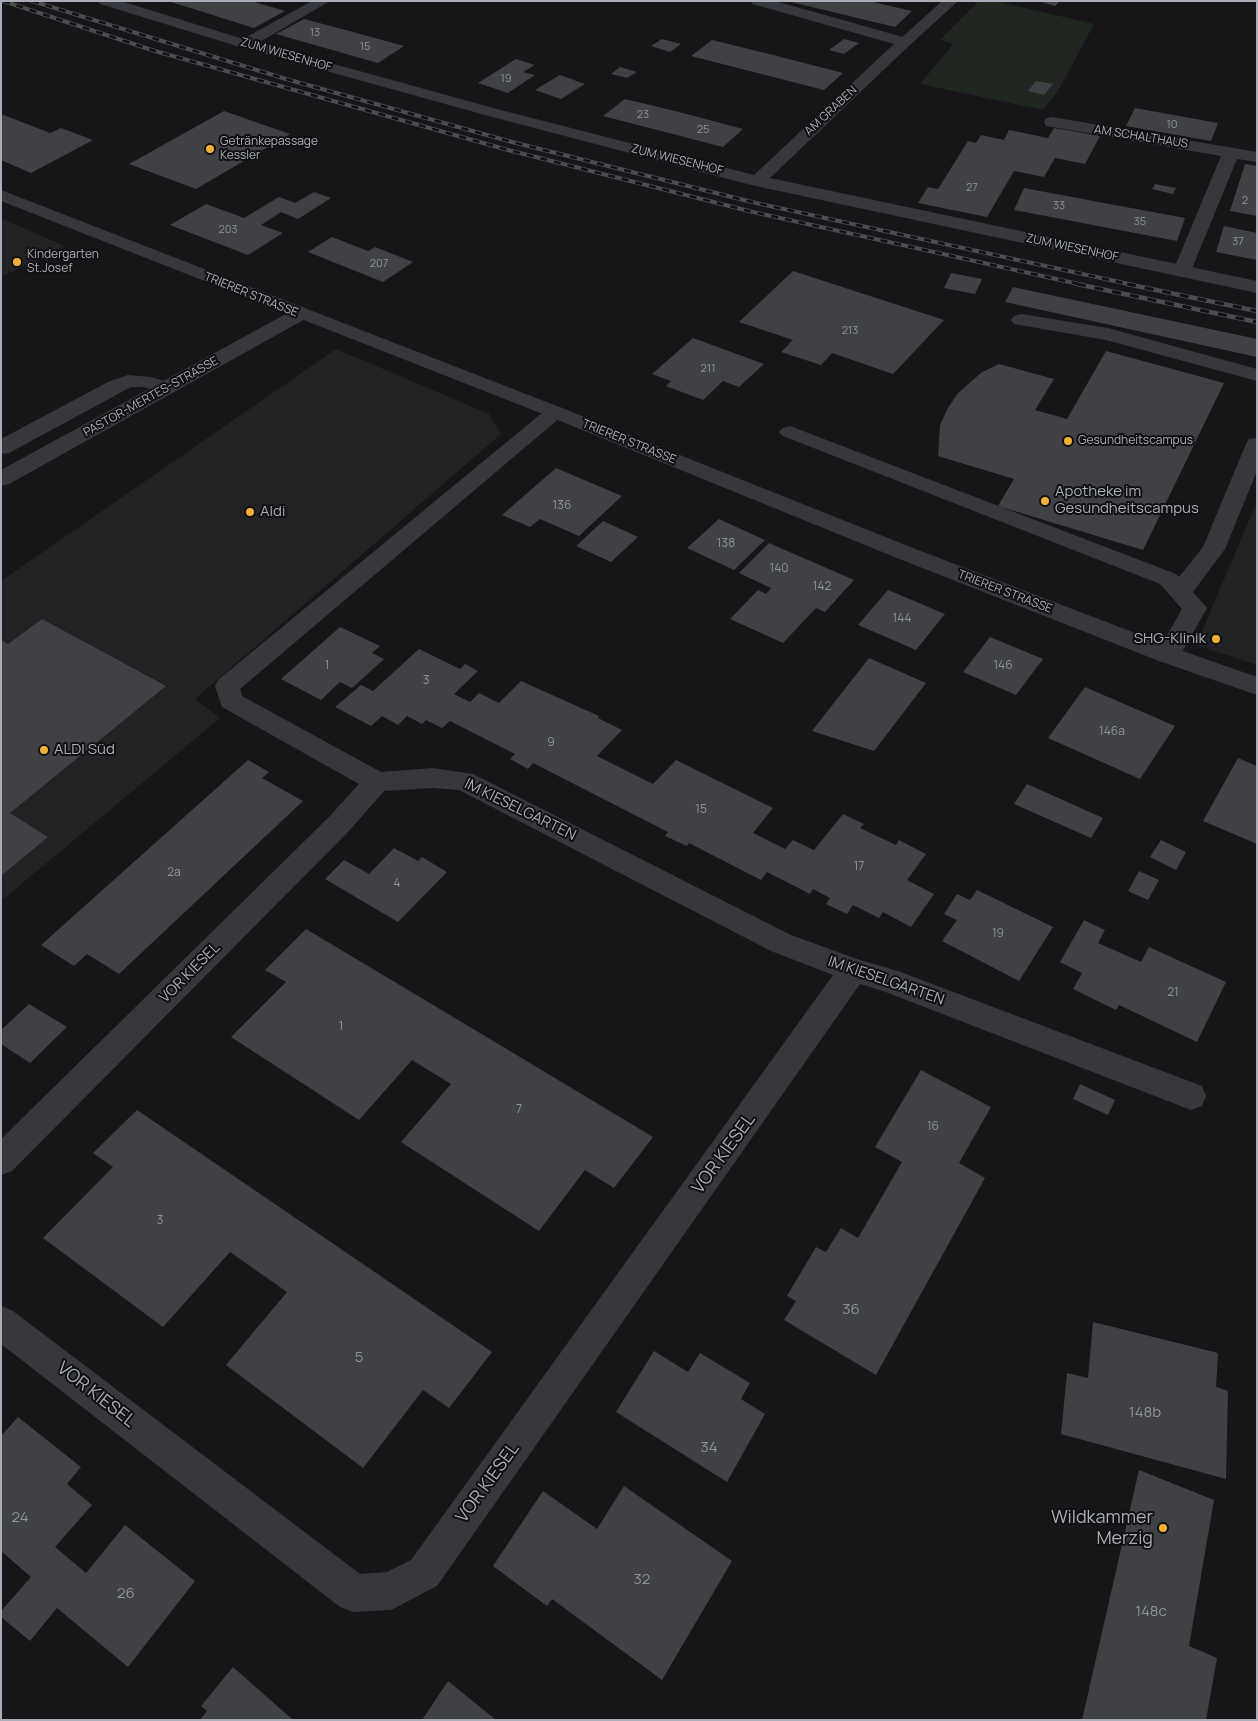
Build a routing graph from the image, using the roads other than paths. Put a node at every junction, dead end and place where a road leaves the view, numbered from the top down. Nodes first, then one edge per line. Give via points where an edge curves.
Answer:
1 (105, 1) edge
2 (323, 1) edge
3 (758, 1) edge
4 (950, 1) edge
5 (905, 42) junction
6 (245, 44) junction
7 (1052, 122) dead end
8 (1231, 152) junction
9 (1257, 157) edge
10 (757, 180) junction
11 (1, 195) edge
12 (1182, 271) junction
13 (1257, 287) edge
14 (300, 314) junction
15 (1021, 320) dead end
16 (1257, 375) edge
17 (167, 388) junction
18 (555, 412) junction
19 (790, 432) dead end
20 (1257, 444) edge
21 (1, 448) edge
22 (1, 479) edge
23 (1181, 591) junction
24 (1168, 655) junction
25 (1257, 686) edge
26 (377, 782) junction
27 (853, 970) junction
28 (1191, 1096) dead end
29 (1, 1161) edge
30 (1, 1323) edge

1 - 6 street, ZUM WIESENHOF
2 - 6 street
3 - 5 street
4 - 5 street, AM GRABEN
5 - 10 street, AM GRABEN
6 - 10 street, ZUM WIESENHOF via 491,112
7 - 8 street, AM SCHALTHAUS
8 - 9 street, AM SCHALTHAUS
8 - 12 street
10 - 12 street, ZUM WIESENHOF
11 - 14 street, TRIERER STRASSE
12 - 13 street, ZUM WIESENHOF
14 - 17 street, PASTOR-MERTES-STRASSE
14 - 18 street, TRIERER STRASSE
15 - 16 street via 1108,334
17 - 21 street via 144,381 114,386
17 - 22 street, PASTOR-MERTES-STRASSE
18 - 24 street, TRIERER STRASSE
18 - 26 street via 227,686 231,701
19 - 23 street via 1168,579
20 - 23 street via 1214,549
23 - 24 street via 1194,608
24 - 25 street, TRIERER STRASSE
26 - 27 street, IM KIESELGARTEN via 433,778 464,781 781,942
26 - 29 street, VOR KIESEL via 339,824
27 - 28 street, IM KIESELGARTEN via 888,980
27 - 30 street, VOR KIESEL via 424,1573 391,1591 354,1593

